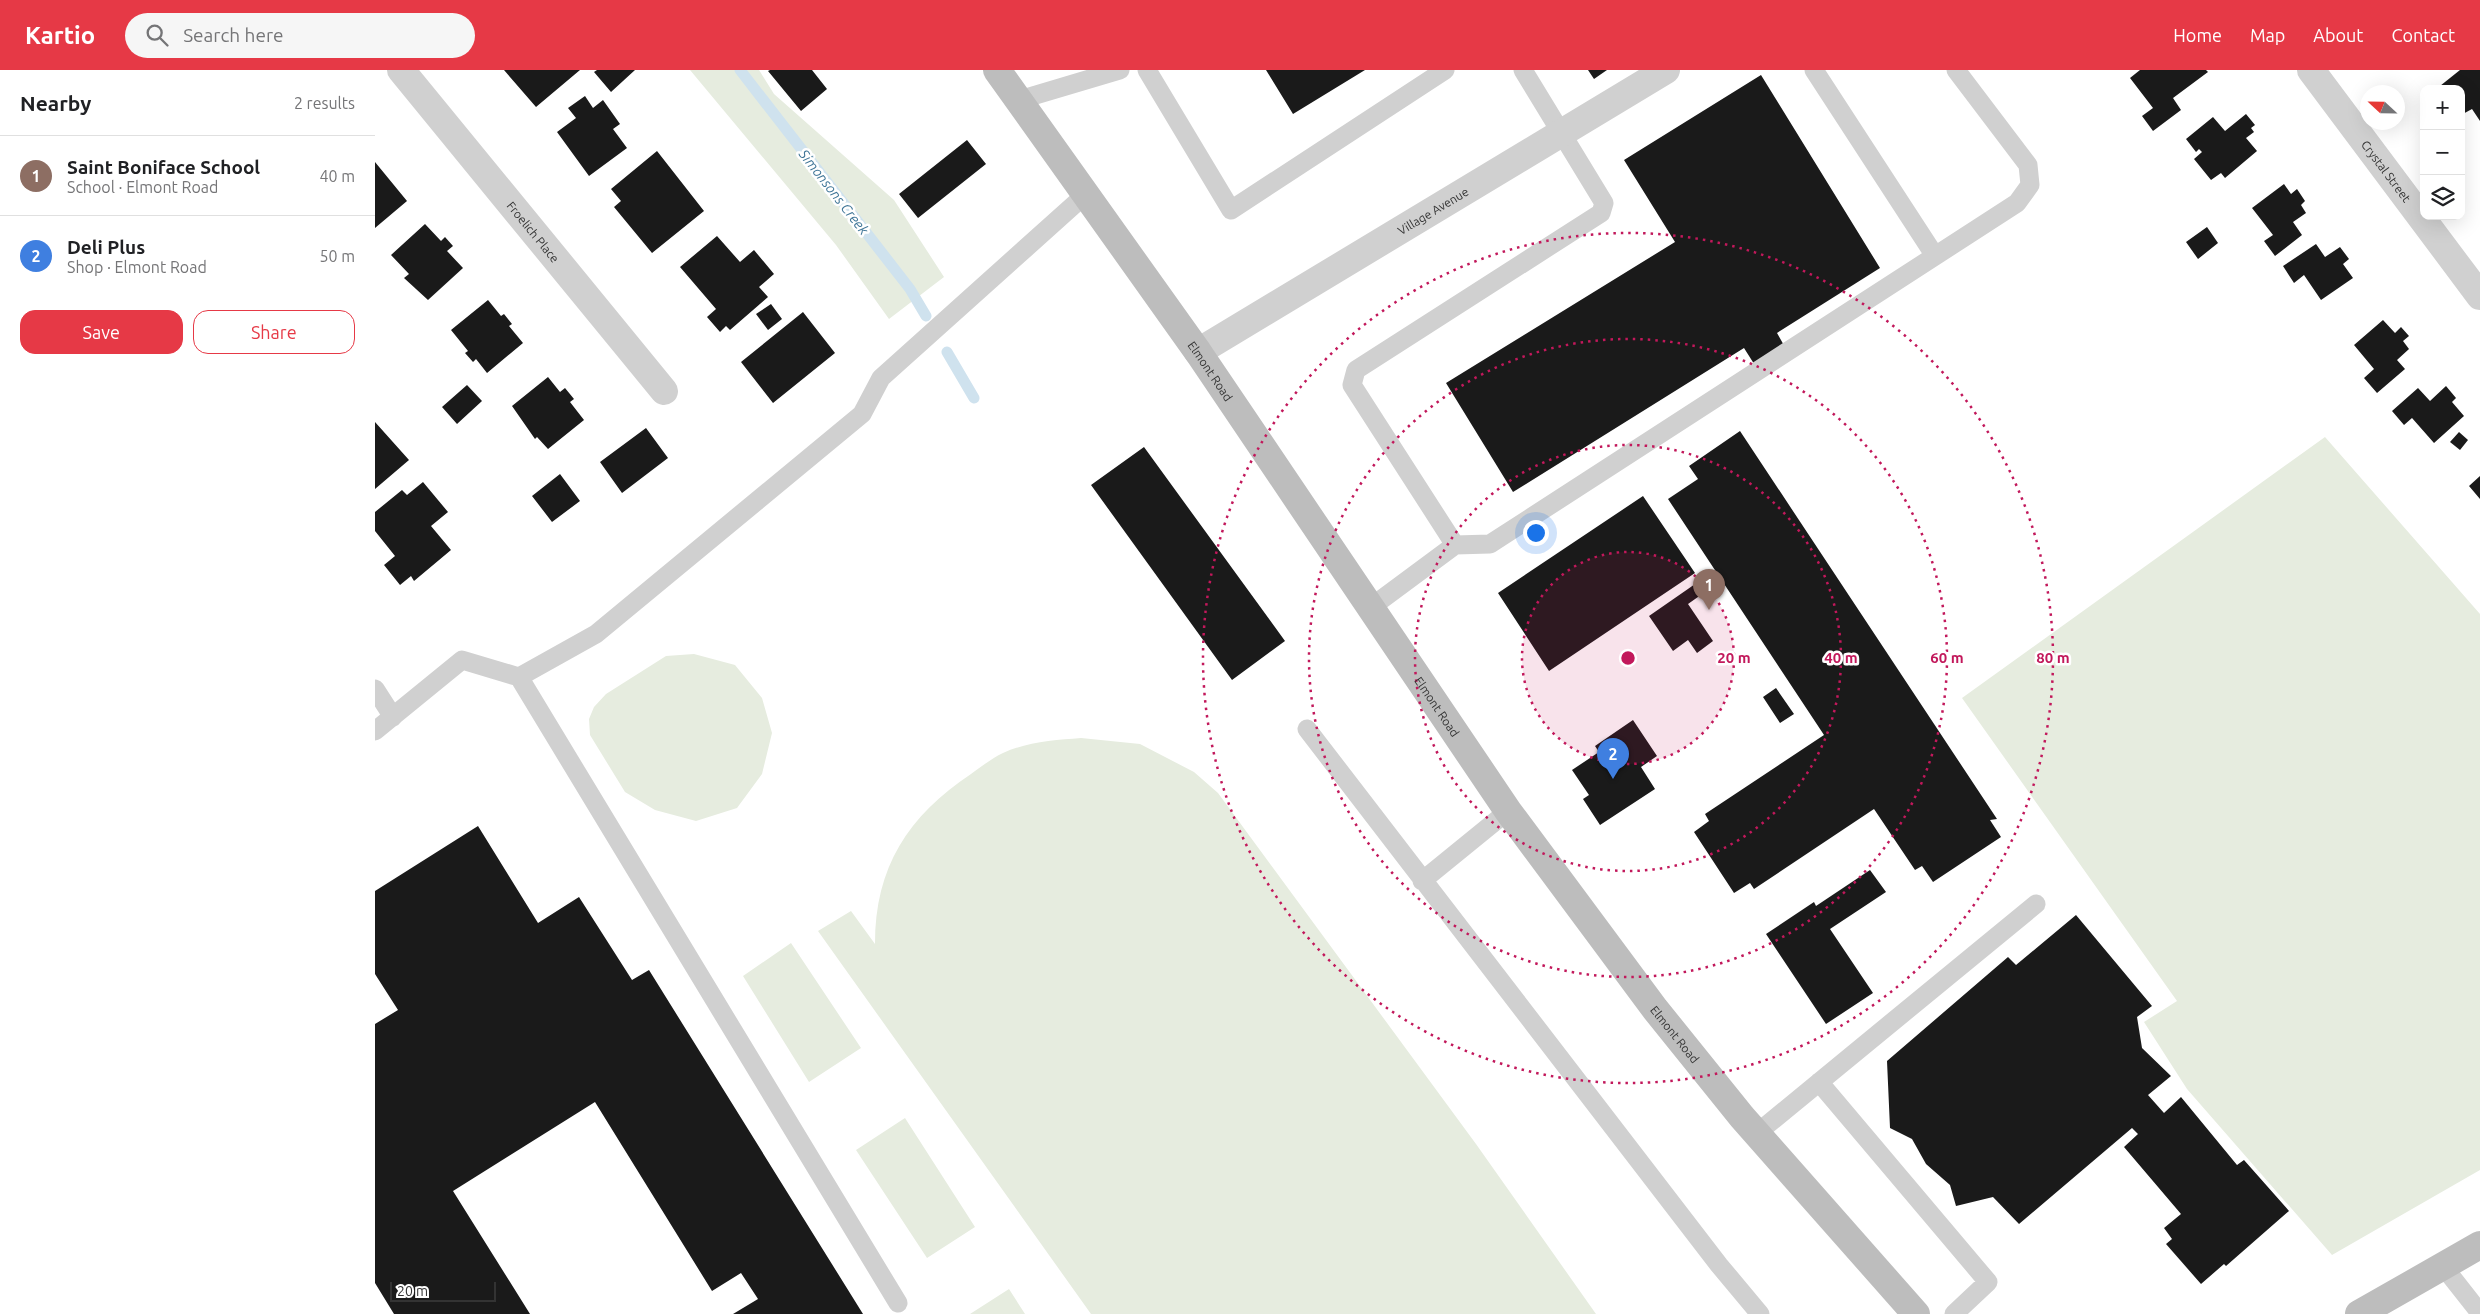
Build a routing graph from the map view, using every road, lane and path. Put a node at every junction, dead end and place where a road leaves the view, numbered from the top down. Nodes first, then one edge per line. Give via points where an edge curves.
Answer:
1 (997, 70) edge
2 (1120, 70) edge
3 (1147, 70) edge
4 (1445, 70) edge
5 (1523, 70) edge
6 (1666, 70) edge
7 (1813, 70) edge
8 (1956, 70) edge
9 (2311, 70) edge
10 (402, 71) edge
11 (1019, 100) junction
12 (1562, 134) junction
13 (1086, 194) junction
14 (1935, 256) junction
15 (2480, 296) edge
16 (1199, 352) junction
17 (664, 391) dead end
18 (1455, 545) junction
19 (1369, 608) junction
20 (519, 677) junction
21 (375, 689) edge
22 (393, 717) junction
23 (1307, 729) dead end
24 (375, 731) edge
25 (1508, 811) junction
26 (1422, 881) junction
27 (2036, 904) dead end
28 (1819, 1082) junction
29 (1756, 1134) junction
30 (2480, 1245) edge
31 (2443, 1266) junction
32 (898, 1303) dead end
33 (2480, 1313) edge
34 (1760, 1314) edge
35 (1915, 1314) edge
36 (1954, 1314) edge
37 (2359, 1314) edge

1 - 11 main road, Elmont Road
2 - 11 lane
3 - 4 lane via 1231,210
5 - 12 lane
6 - 12 street, Village Avenue
7 - 14 lane
8 - 14 lane via 2028,165 2030,185 2017,203
9 - 15 street, Crystal Street
10 - 17 street, Froelich Place
11 - 13 main road, Elmont Road
12 - 16 street, Village Avenue
12 - 18 lane via 1604,203 1601,213 1356,370 1352,385
13 - 16 main road, Elmont Road
13 - 20 lane via 881,378 862,414 596,634
14 - 18 lane via 1490,544
16 - 19 main road, Elmont Road
18 - 19 lane
19 - 25 main road, Elmont Road
20 - 22 lane via 462,660
20 - 32 lane
21 - 22 lane
22 - 24 lane
23 - 26 lane
25 - 26 lane
25 - 29 main road, Elmont Road via 1655,1009
26 - 34 lane
27 - 28 lane
28 - 29 lane
28 - 36 lane via 1988,1282
29 - 35 main road, Elmont Road
30 - 31 main road
31 - 33 lane
31 - 37 main road

